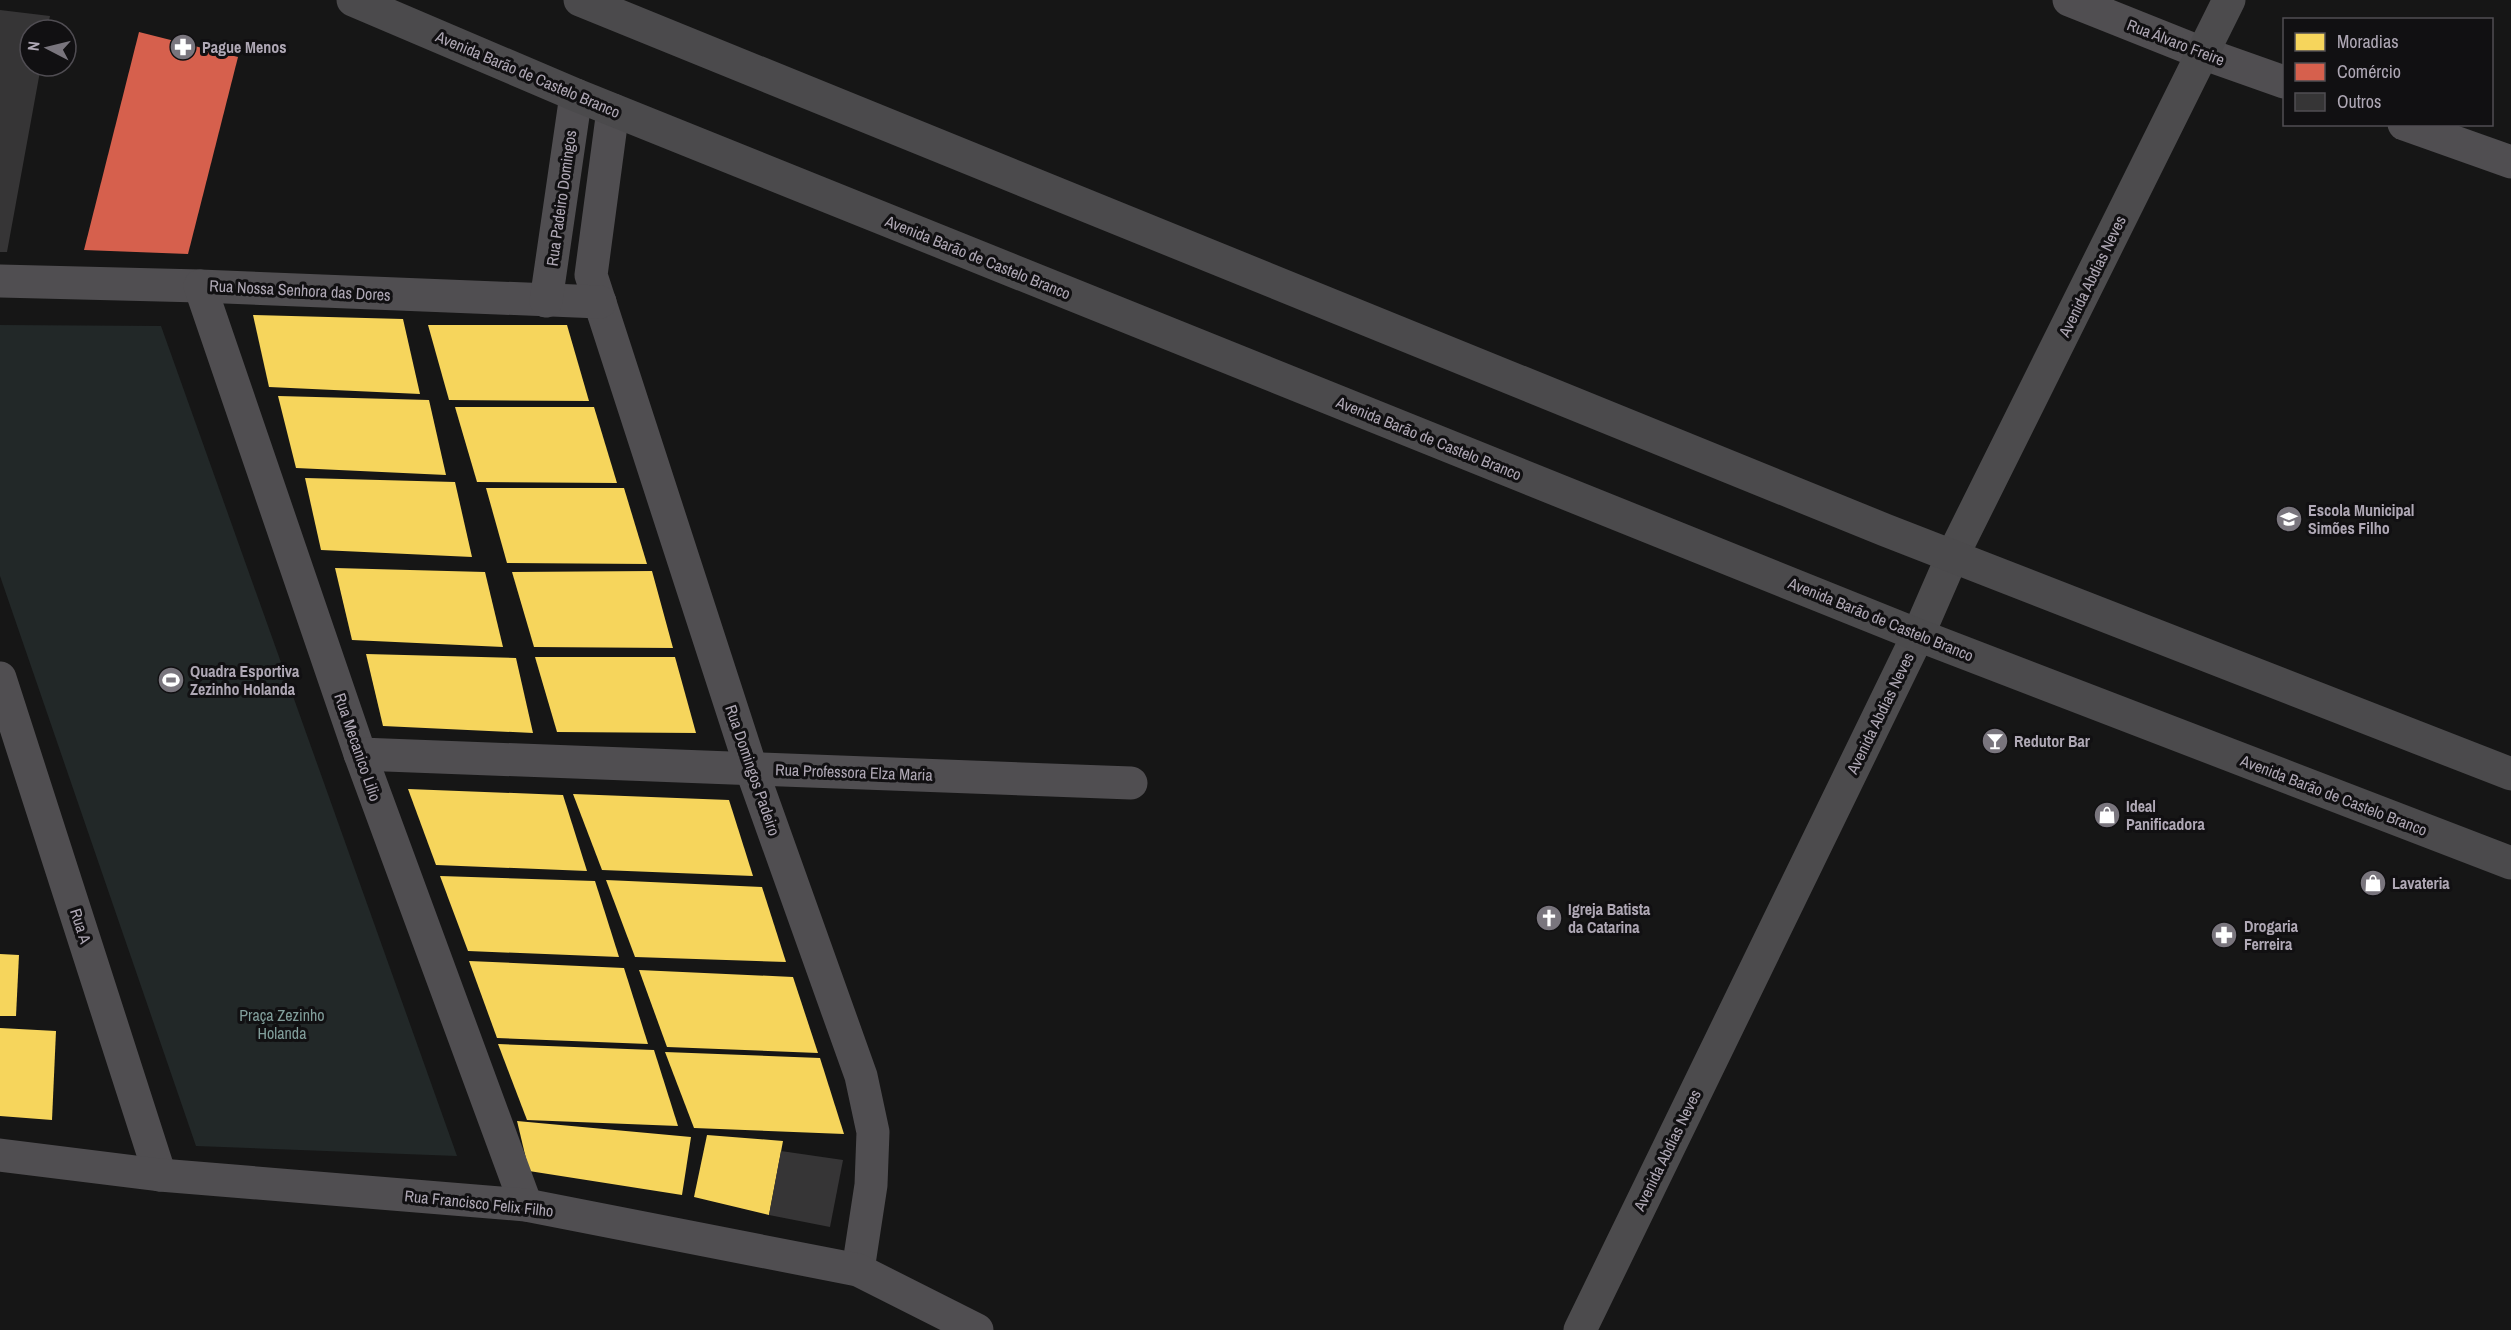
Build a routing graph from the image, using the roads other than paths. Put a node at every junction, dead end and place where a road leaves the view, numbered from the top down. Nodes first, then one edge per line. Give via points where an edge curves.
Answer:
1 (353, 0) edge
2 (580, 0) edge
3 (2069, 0) edge
4 (2229, 0) edge
5 (2202, 53) junction
6 (2283, 82) edge
7 (576, 95) junction
8 (613, 110) junction
9 (2410, 126) edge
10 (2511, 162) edge
11 (0, 281) edge
12 (200, 286) junction
13 (595, 288) junction
14 (546, 301) junction
15 (1952, 557) junction
16 (1918, 635) junction
17 (0, 678) edge
18 (9, 732) edge
19 (360, 754) junction
20 (751, 768) junction
21 (2511, 774) edge
22 (1131, 783) dead end
23 (2511, 863) edge
24 (0, 1155) edge
25 (160, 1175) junction
26 (526, 1205) junction
27 (858, 1270) junction
28 (977, 1330) edge
29 (1580, 1330) edge

1 - 7 main road, Avenida Barão de Castelo Branco
2 - 15 main road
3 - 5 street, Rua Álvaro Freire
4 - 5 street, Avenida Abdias Neves
5 - 6 street, Rua Álvaro Freire
5 - 15 street, Avenida Abdias Neves
7 - 8 main road, Avenida Barão de Castelo Branco
7 - 14 street, Rua Padeiro Domingos
8 - 13 street
8 - 16 main road, Avenida Barão de Castelo Branco
9 - 10 street
11 - 12 street, Rua Nossa Senhora das Dores
12 - 14 street, Rua Nossa Senhora das Dores
12 - 19 street, Rua Mecanico Lilio
13 - 14 street, Rua Nossa Senhora das Dores
13 - 20 street, Rua Domingos Padeiro
15 - 16 street, Avenida Abdias Neves
15 - 21 main road
16 - 23 main road, Avenida Barão de Castelo Branco
16 - 29 street, Avenida Abdias Neves
17 - 18 street, Rua A
18 - 25 street, Rua A
19 - 20 street, Rua Professora Elza Maria
19 - 26 street, Rua Mecanico Lilio
20 - 22 street, Rua Professora Elza Maria
20 - 27 street, Rua Domingos Padeiro via 864,1087 873,1131 871,1185
24 - 25 street, Rua Francisco Felix Filho
25 - 26 street, Rua Francisco Felix Filho
26 - 27 street, Rua Francisco Felix Filho
27 - 28 street, Rua Francisco Felix Filho

